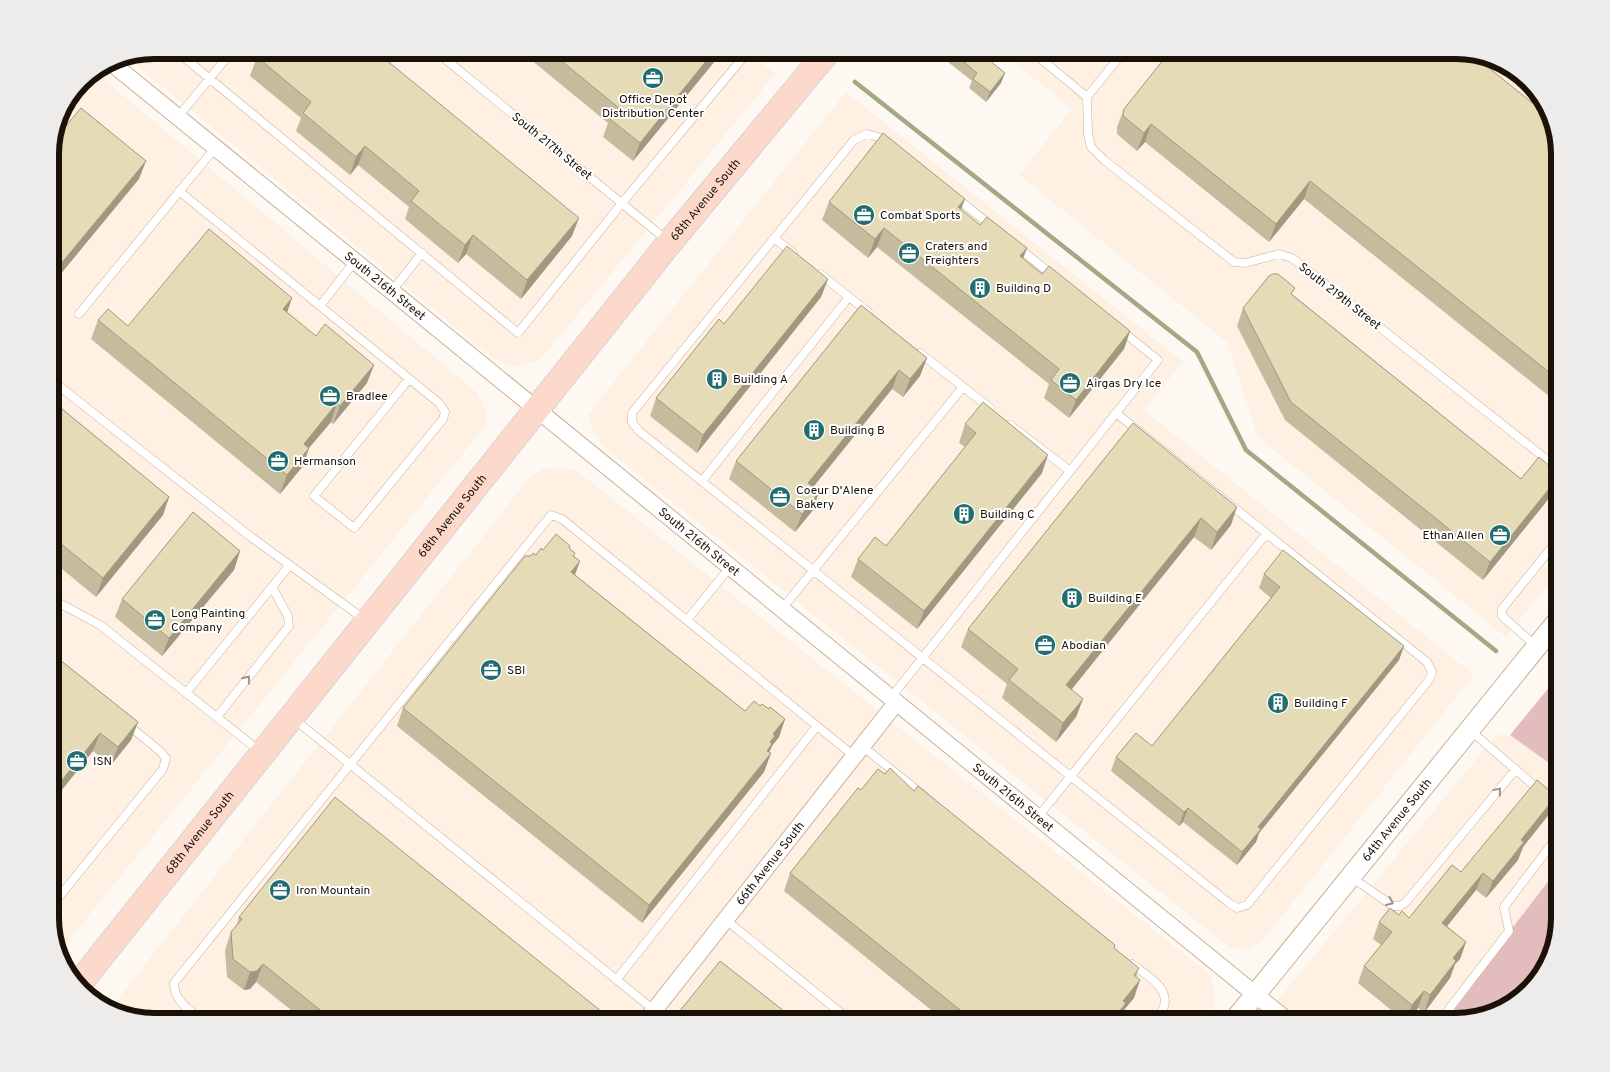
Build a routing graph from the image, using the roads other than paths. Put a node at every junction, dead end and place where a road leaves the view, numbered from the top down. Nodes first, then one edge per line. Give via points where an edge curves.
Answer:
1 (187, 59) edge
2 (226, 59) edge
3 (445, 59) edge
4 (822, 59) edge
5 (1041, 59) edge
6 (1118, 59) edge
7 (741, 60) dead end
8 (116, 67) edge
9 (210, 78) junction
10 (1087, 97) junction
11 (178, 117) junction
12 (215, 148) junction
13 (179, 191) junction
14 (622, 203) junction
15 (774, 238) junction
16 (670, 242) junction
17 (422, 254) junction
18 (797, 256) edge
19 (355, 261) junction
20 (812, 268) edge
21 (392, 291) junction
22 (849, 298) junction
23 (320, 306) junction
24 (79, 314) dead end
25 (872, 315) edge
26 (910, 345) edge
27 (409, 379) junction
28 (59, 386) edge
29 (963, 387) junction
30 (537, 409) junction
31 (993, 411) edge
32 (1116, 413) junction
33 (1001, 417) edge
34 (1551, 463) edge
35 (1070, 471) junction
36 (702, 481) junction
37 (1266, 534) junction
38 (1551, 548) edge
39 (289, 566) junction
40 (730, 567) junction
41 (813, 571) junction
42 (272, 587) junction
43 (59, 603) edge
44 (782, 610) junction
45 (687, 620) junction
46 (367, 621) junction
47 (1551, 629) edge
48 (1537, 647) junction
49 (922, 658) junction
50 (186, 693) junction
51 (893, 701) junction
52 (217, 717) junction
53 (291, 717) junction
54 (124, 721) edge
55 (817, 726) junction
56 (1470, 730) junction
57 (858, 751) junction
58 (262, 753) junction
59 (350, 764) junction
60 (1516, 769) junction
61 (1070, 777) junction
62 (1551, 800) edge
63 (931, 802) edge
64 (1037, 818) junction
65 (1551, 845) edge
66 (1350, 876) junction
67 (59, 897) edge
68 (726, 920) junction
69 (1123, 957) edge
70 (617, 979) junction
71 (82, 980) edge
72 (1255, 994) junction
73 (194, 1013) edge
74 (647, 1013) edge
75 (652, 1013) edge
76 (841, 1013) edge
77 (1160, 1013) edge
78 (1240, 1013) edge
79 (1278, 1013) edge
80 (1446, 1013) edge

1 - 9 lane
2 - 9 lane
3 - 14 lane, South 217th Street
4 - 16 main road, 68th Avenue South
5 - 10 lane
6 - 10 lane
7 - 14 lane
8 - 11 street, South 216th Street
9 - 11 lane
9 - 17 lane
10 - 34 lane, South 219th Street via 1088,134 1092,147 1104,160 1234,262 1245,263 1279,254 1292,258
11 - 12 street, South 216th Street
12 - 13 lane
12 - 19 street, South 216th Street
13 - 23 lane
13 - 24 lane
14 - 16 lane, South 217th Street
14 - 17 lane via 518,333
15 - 18 lane
15 - 32 lane via 854,140 868,134 882,138 1158,360
15 - 36 lane via 632,413 632,422 639,431
16 - 30 main road, 68th Avenue South
17 - 21 lane
19 - 21 street, South 216th Street
19 - 23 lane
20 - 22 lane
21 - 30 street, South 216th Street
22 - 25 lane
22 - 36 lane
23 - 27 lane
26 - 29 lane
27 - 27 lane via 314,496 354,528 443,419 445,412 439,403
28 - 39 lane
29 - 31 lane
29 - 41 lane
30 - 40 street, South 216th Street
30 - 46 main road, 68th Avenue South
32 - 35 lane
32 - 37 lane
33 - 35 lane
35 - 49 lane
36 - 41 lane
37 - 61 lane
37 - 61 lane via 1427,662 1432,672 1429,680 1247,905 1237,908
38 - 48 lane via 1502,609 1502,616
39 - 42 lane
39 - 46 lane
40 - 44 street, South 216th Street
40 - 45 lane
41 - 44 lane
41 - 49 lane
42 - 50 lane
52 -> 42 lane via 289,626 288,616
43 - 50 lane via 100,625
44 - 51 street, South 216th Street
45 - 55 lane
45 - 59 lane via 562,519 551,515
46 - 53 main road, 68th Avenue South
47 - 48 street, 64th Avenue South
48 - 56 street, 64th Avenue South
49 - 51 lane
49 - 61 lane
50 - 52 lane
51 - 57 street, 66th Avenue South
51 - 64 street, South 216th Street
52 - 58 lane
53 - 58 main road, 68th Avenue South
53 - 59 lane
54 - 67 lane via 166,758 163,769
55 - 57 lane
55 - 70 lane
56 - 60 lane
56 - 66 street, 64th Avenue South
57 - 63 lane
57 - 68 street, 66th Avenue South
58 - 71 main road, 68th Avenue South
59 - 70 lane
59 - 73 lane via 174,983 174,993
60 - 62 lane
66 -> 60 lane via 1393,906 1400,906
61 - 64 lane
64 - 72 street, South 216th Street
65 - 80 lane via 1504,907 1509,932
66 - 72 street, 64th Avenue South
68 - 75 street, 66th Avenue South
68 - 76 lane
69 - 77 lane via 1161,988 1165,996
70 - 74 lane
72 - 78 street, 64th Avenue South
72 - 79 street, South 216th Street

